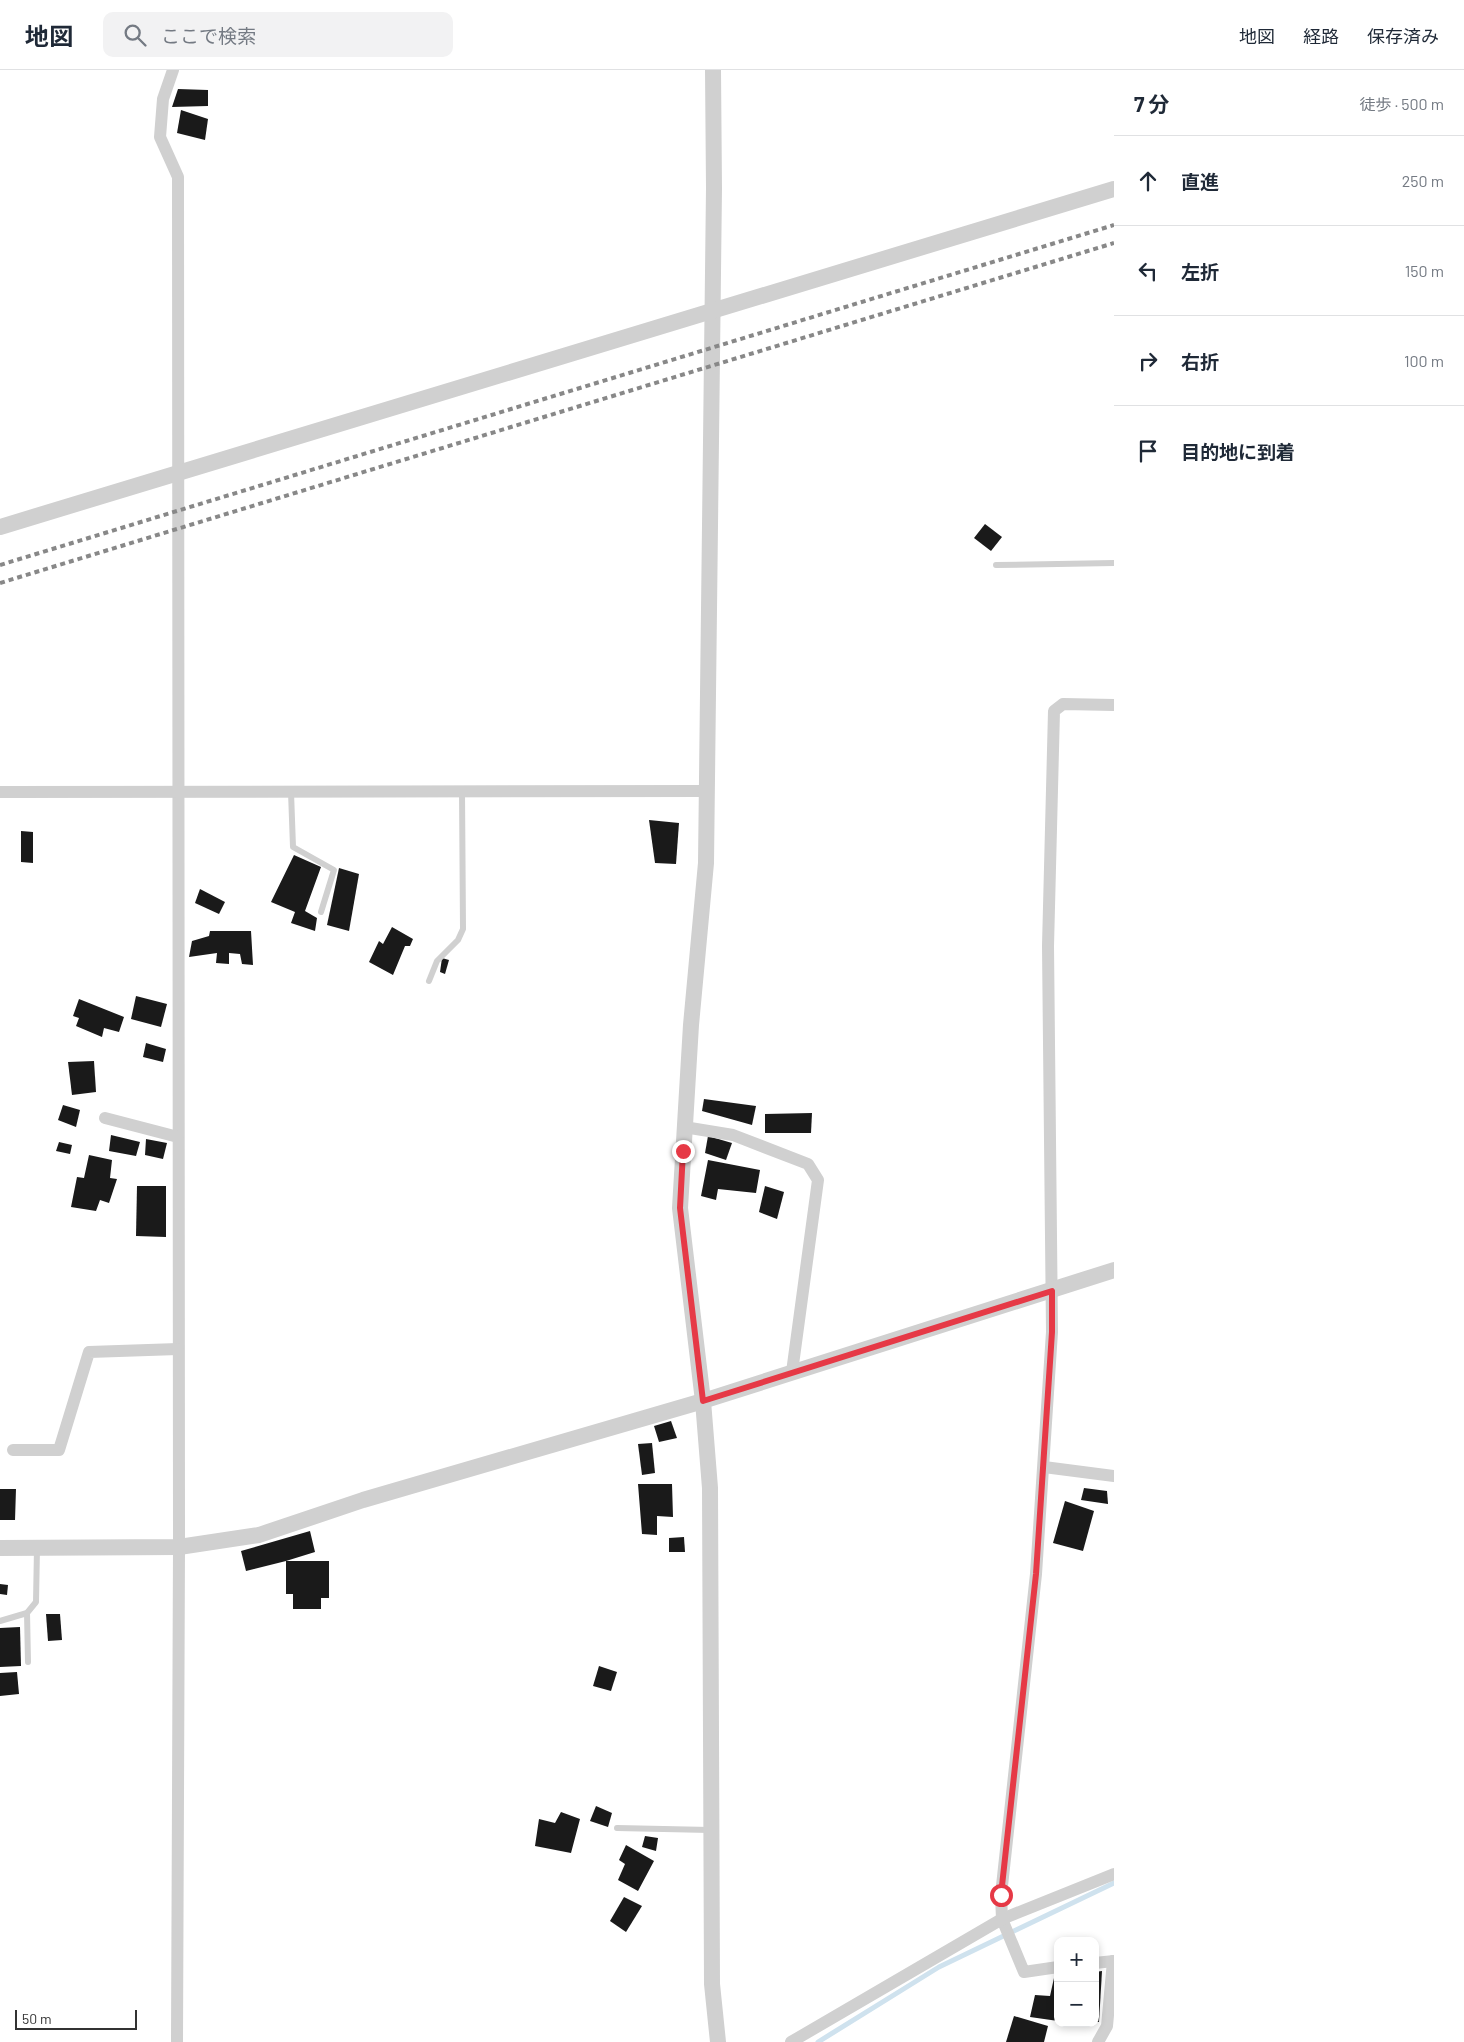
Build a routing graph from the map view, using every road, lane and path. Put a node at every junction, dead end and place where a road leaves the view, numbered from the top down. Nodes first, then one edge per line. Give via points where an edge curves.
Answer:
1 (173, 70) edge
2 (713, 70) edge
3 (1114, 189) edge
4 (712, 311) junction
5 (179, 472) junction
6 (0, 527) edge
7 (1114, 563) edge
8 (996, 565) dead end
9 (1114, 705) edge
10 (707, 791) junction
11 (0, 792) edge
12 (177, 792) junction
13 (291, 792) junction
14 (462, 792) junction
15 (321, 912) dead end
16 (429, 981) dead end
17 (105, 1118) dead end
18 (684, 1128) junction
19 (178, 1137) junction
20 (1114, 1270) edge
21 (1052, 1291) junction
22 (178, 1349) junction
23 (792, 1372) junction
24 (703, 1401) junction
25 (13, 1450) dead end
26 (1044, 1467) junction
27 (1114, 1476) edge
28 (179, 1547) junction
29 (0, 1548) edge
30 (37, 1548) junction
31 (27, 1613) junction
32 (0, 1620) edge
33 (28, 1662) dead end
34 (617, 1828) dead end
35 (711, 1830) junction
36 (1114, 1874) edge
37 (1002, 1919) junction
38 (1114, 1961) edge
39 (1099, 1963) edge
40 (1054, 1968) edge
41 (177, 2042) edge
42 (718, 2042) edge
43 (791, 2042) edge
44 (1098, 2042) edge

1 - 5 street via 163,99 160,137 178,177
2 - 4 street
3 - 4 street
4 - 5 street
4 - 10 street
5 - 6 street
5 - 12 street
7 - 8 lane
9 - 21 street via 1063,704 1054,711 1048,946
10 - 14 street
10 - 18 street via 706,863
11 - 12 street
12 - 13 street
12 - 19 street
13 - 14 street
13 - 15 lane via 293,847 334,870
14 - 16 lane via 463,929 458,940 436,961
17 - 19 street
18 - 23 street via 733,1134 808,1164 818,1180
18 - 24 street via 680,1208
19 - 22 street
20 - 21 street
21 - 23 street
21 - 26 street
22 - 25 street via 89,1352 59,1450
22 - 28 street
23 - 24 street
24 - 28 street via 363,1500 259,1535
24 - 35 street via 710,1488
26 - 27 street
26 - 37 street via 1036,1574 1001,1895
28 - 30 street
28 - 41 street
29 - 30 street
30 - 31 lane via 36,1602
31 - 32 lane
31 - 33 lane
34 - 35 lane
35 - 42 street via 712,1984
36 - 37 street
37 - 40 street via 1024,1972
37 - 43 street
38 - 39 street
38 - 44 street via 1107,2026

